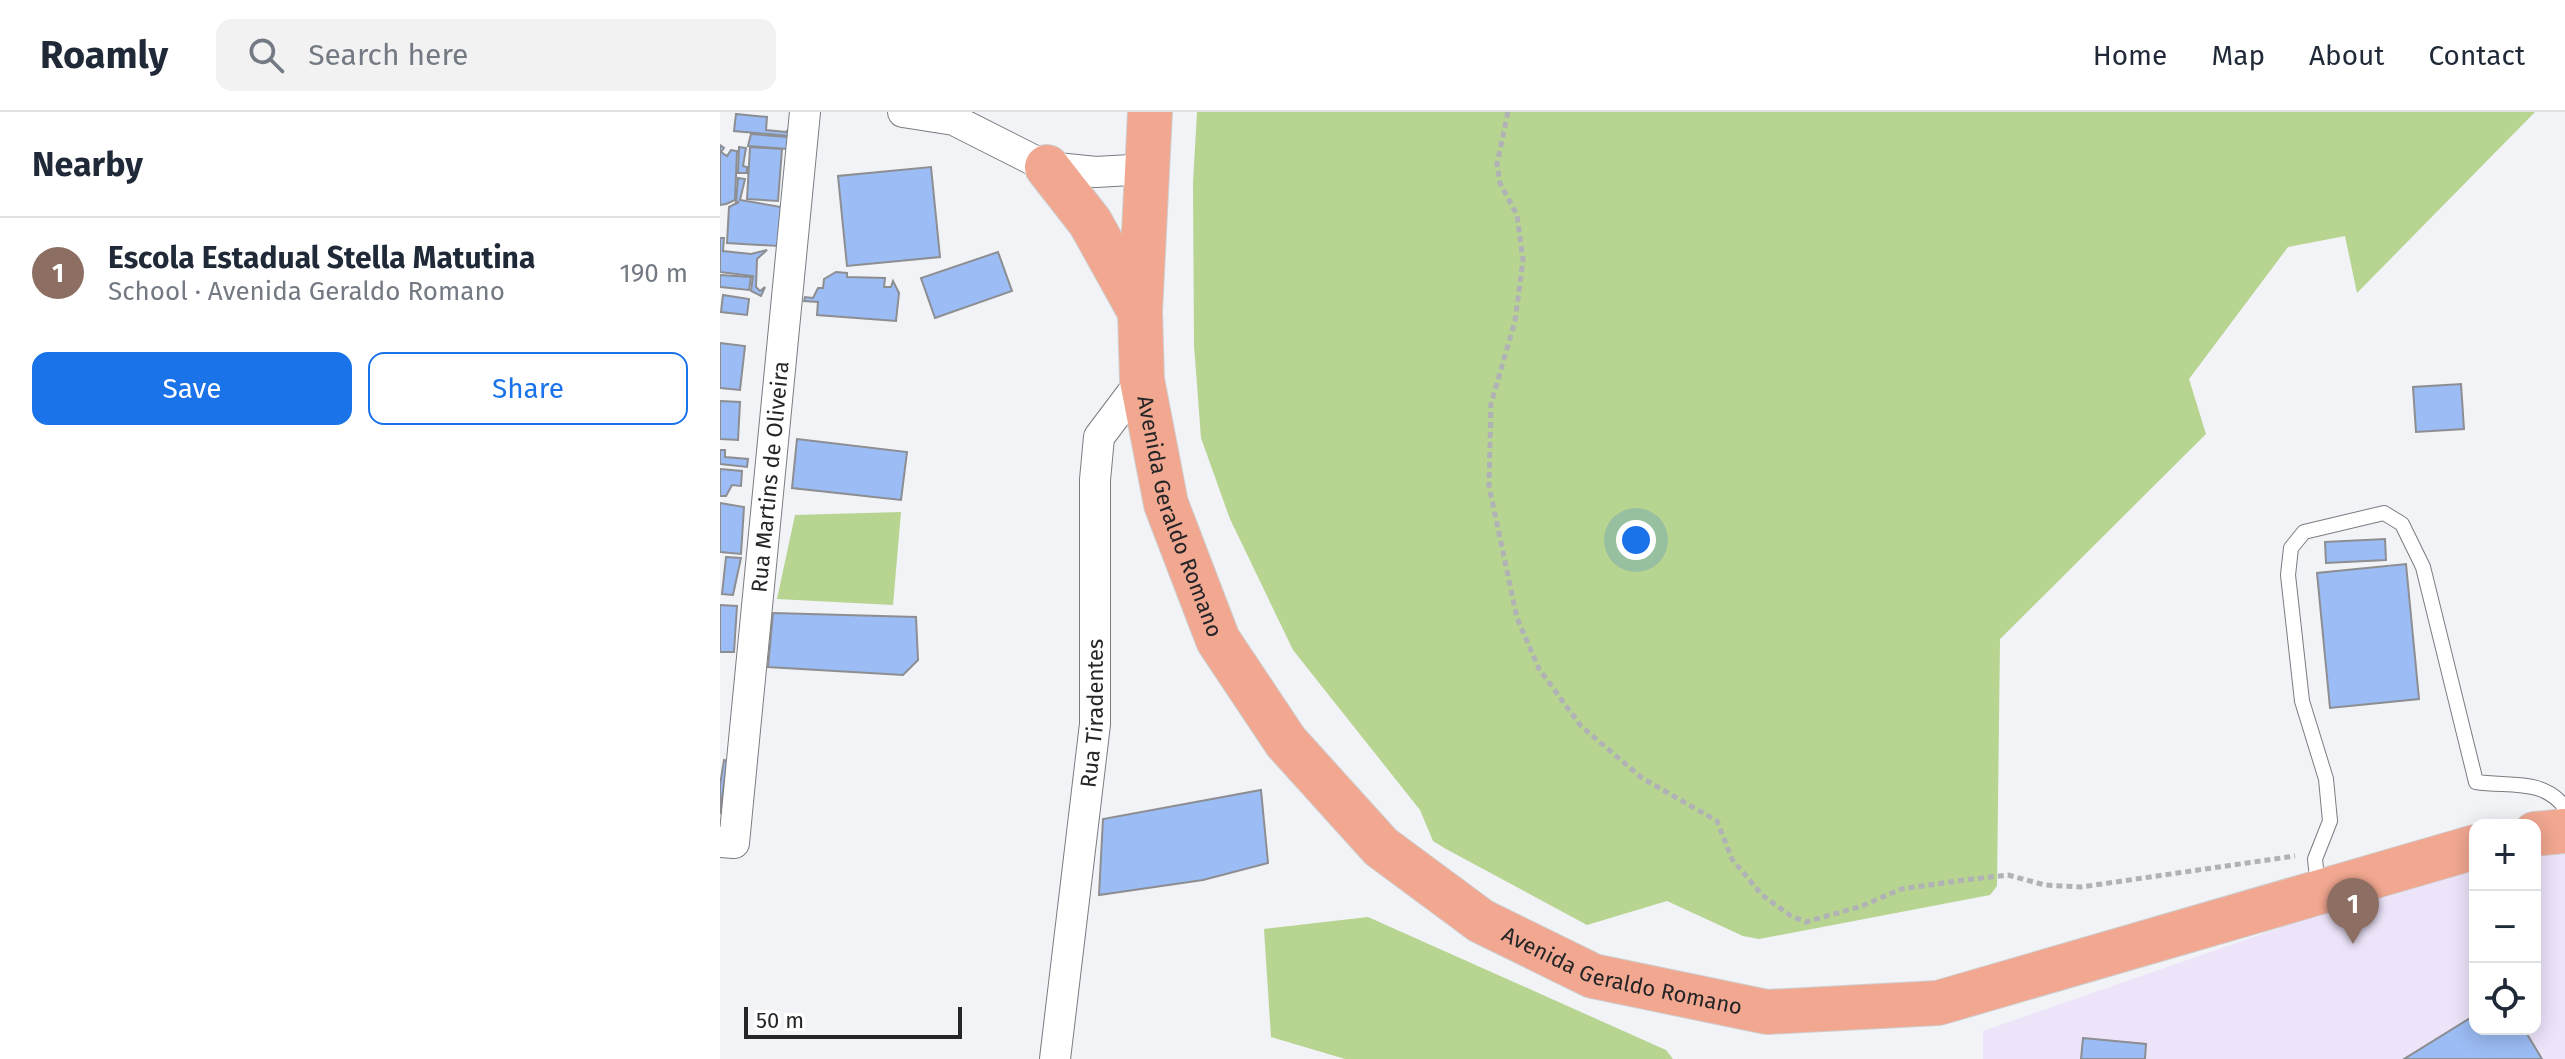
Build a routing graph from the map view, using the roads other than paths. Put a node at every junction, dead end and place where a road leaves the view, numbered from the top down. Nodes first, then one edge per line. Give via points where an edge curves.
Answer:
1 (805, 112) edge
2 (903, 112) edge
3 (983, 112) edge
4 (1141, 115) edge
5 (954, 120) junction
6 (1047, 167) junction
7 (1148, 169) junction
8 (1140, 312) junction
9 (1142, 380) junction
10 (2565, 808) edge
11 (2565, 831) edge
12 (2541, 833) edge
13 (727, 843) edge
14 (2469, 848) edge
15 (2318, 871) junction
16 (1055, 1059) edge

1 - 13 street, Rua Martins de Oliveira
2 - 5 street
3 - 5 street
4 - 7 main road
5 - 6 street
6 - 7 street via 1096,172
6 - 8 main road via 1090,222
7 - 8 main road
8 - 9 main road, Avenida Geraldo Romano
9 - 15 main road, Avenida Geraldo Romano via 1166,504 1218,640 1286,742 1381,847 1481,921 1593,976 1767,1012 1938,1003
9 - 16 street, Rua Tiradentes via 1099,437 1095,724
10 - 15 lane via 2555,793 2533,785 2476,782 2423,567 2402,524 2384,513 2304,532 2291,548 2288,575 2302,701 2326,779 2330,821
11 - 12 main road
14 - 15 main road, Avenida Geraldo Romano

